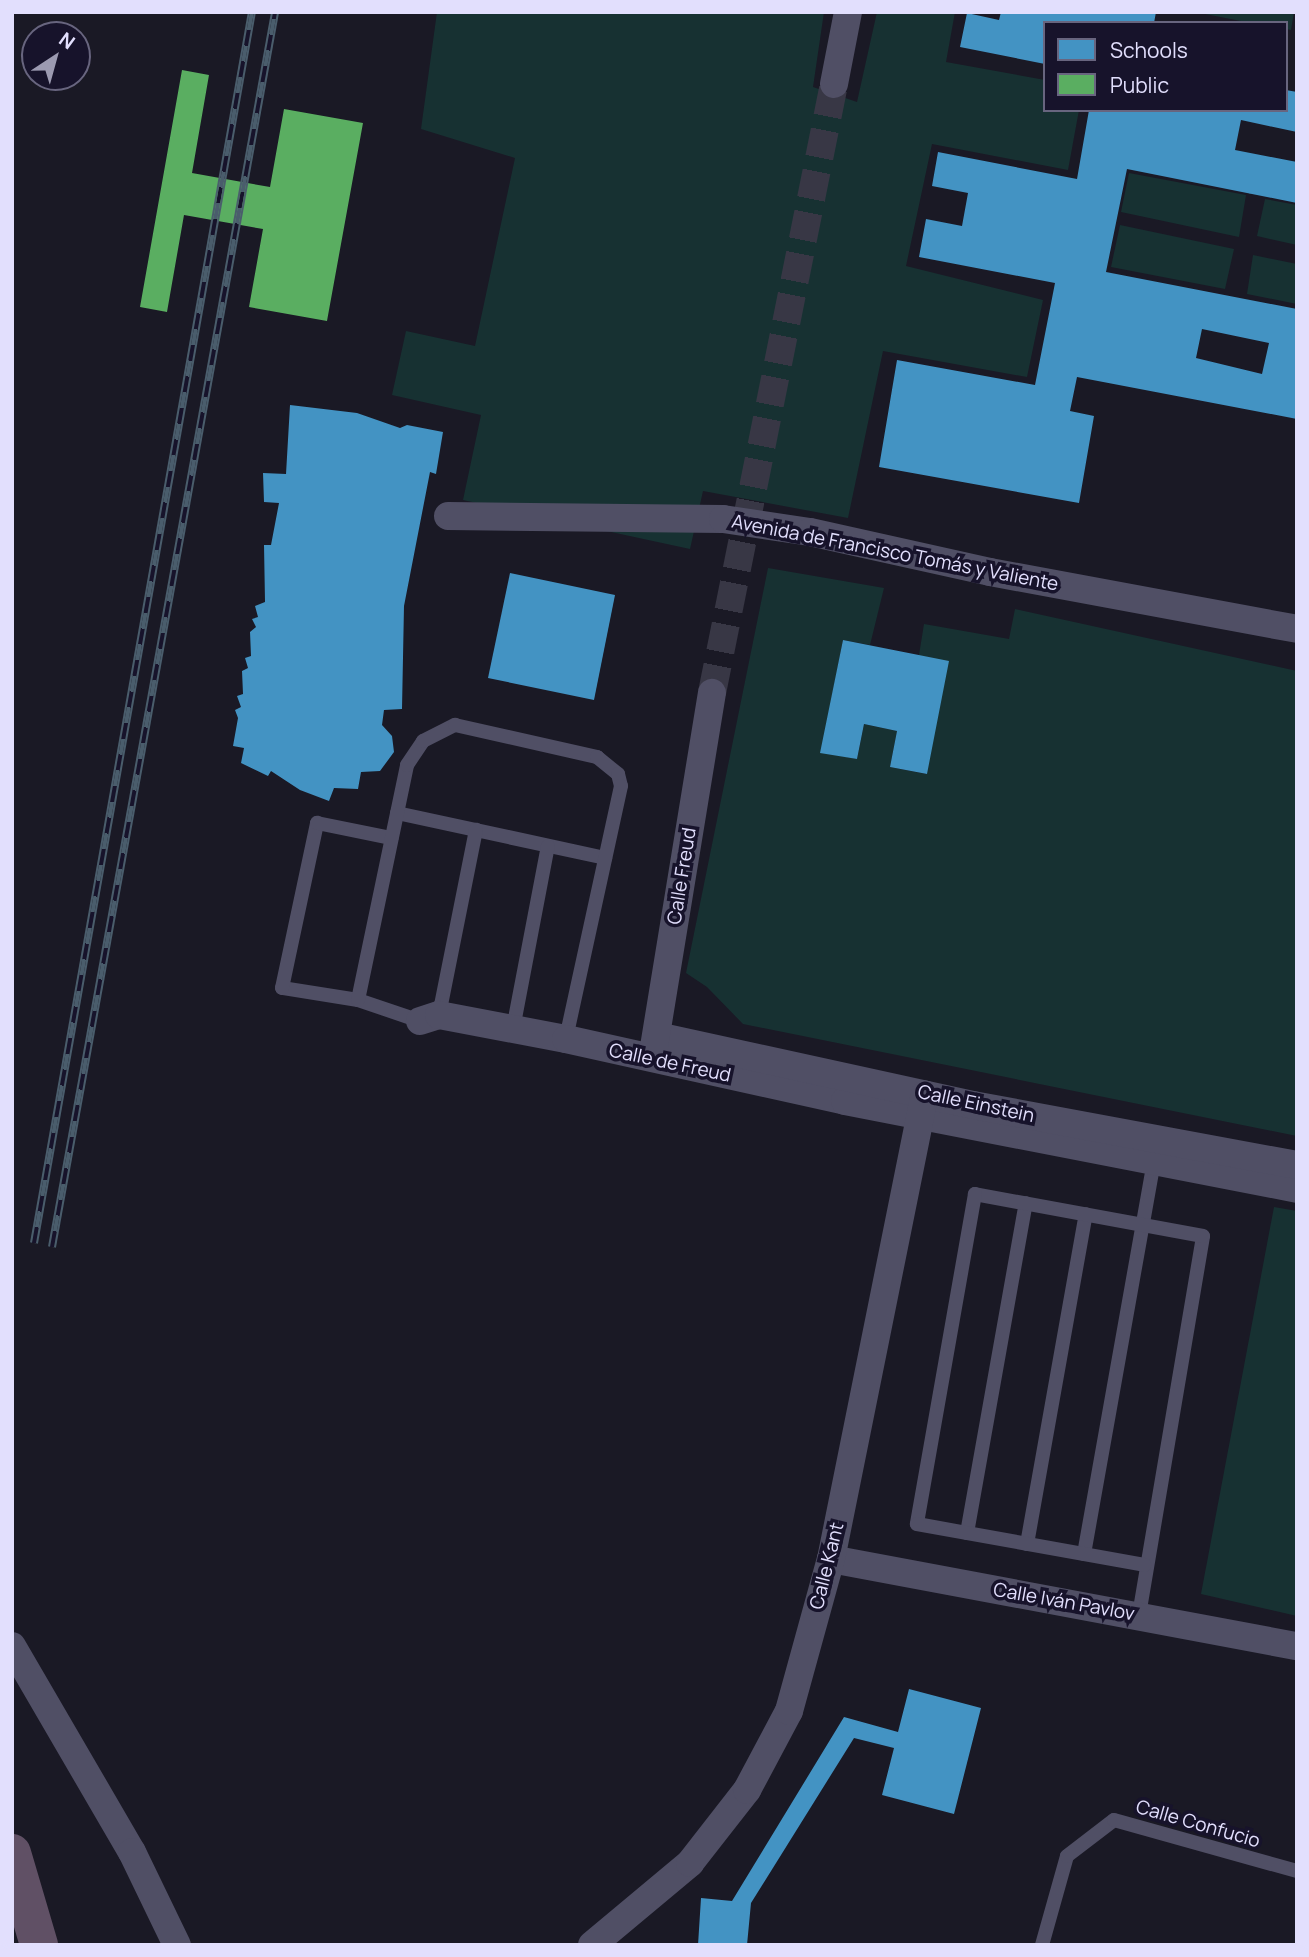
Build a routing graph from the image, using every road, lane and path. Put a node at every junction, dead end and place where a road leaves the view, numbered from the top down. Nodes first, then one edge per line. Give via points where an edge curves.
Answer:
1 (848, 12) edge
2 (834, 84) tunnel mouth
3 (448, 516) dead end
4 (1297, 629) edge
5 (712, 694) tunnel mouth
6 (397, 813) junction
7 (477, 830) junction
8 (391, 838) junction
9 (548, 846) junction
10 (606, 858) junction
11 (358, 1000) junction
12 (430, 1018) junction
13 (513, 1029) junction
14 (566, 1039) junction
15 (654, 1047) junction
16 (922, 1105) junction
17 (1154, 1162) junction
18 (1297, 1166) edge
19 (1297, 1189) edge
20 (1026, 1203) junction
21 (1086, 1214) junction
22 (1143, 1224) junction
23 (967, 1533) junction
24 (1027, 1544) junction
25 (1084, 1554) junction
26 (831, 1559) junction
27 (1144, 1565) junction
28 (1139, 1615) junction
29 (12, 1646) edge
30 (1297, 1646) edge
31 (12, 1853) edge
32 (1297, 1871) edge
33 (39, 1945) edge
34 (177, 1945) edge
35 (592, 1945) edge
36 (1042, 1945) edge

1 - 2 street
3 - 4 street, Avenida de Francisco Tomás y Valiente via 723,519 810,532 990,572
5 - 15 street, Calle Freud
6 - 7 lane
6 - 8 lane
6 - 10 lane via 407,765 423,741 455,725 597,757 618,774 621,786
7 - 9 lane
7 - 12 lane
8 - 11 lane
8 - 11 lane via 317,823 282,988
9 - 10 lane
9 - 13 lane
10 - 14 lane
11 - 12 lane
12 - 13 street, Calle de Freud
13 - 14 street, Calle de Freud
14 - 15 street, Calle de Freud
15 - 16 street, Calle Einstein
16 - 17 street, Calle Einstein
16 - 18 street, Calle Einstein
16 - 26 street, Calle Kant
17 - 19 street, Calle Einstein
17 - 22 lane
20 - 21 lane
20 - 23 lane
20 - 23 lane via 975,1194 916,1524
21 - 22 lane
21 - 24 lane
22 - 25 lane
22 - 27 lane via 1203,1236
23 - 24 lane
24 - 25 lane
25 - 27 lane
26 - 28 street, Calle Iván Pavlov
26 - 35 street, Calle Kant via 789,1711 747,1790 691,1863
27 - 28 lane
28 - 30 street, Calle Iván Pavlov
29 - 34 street via 132,1852
31 - 33 highway
32 - 36 lane, Calle Confucio via 1114,1820 1067,1856

